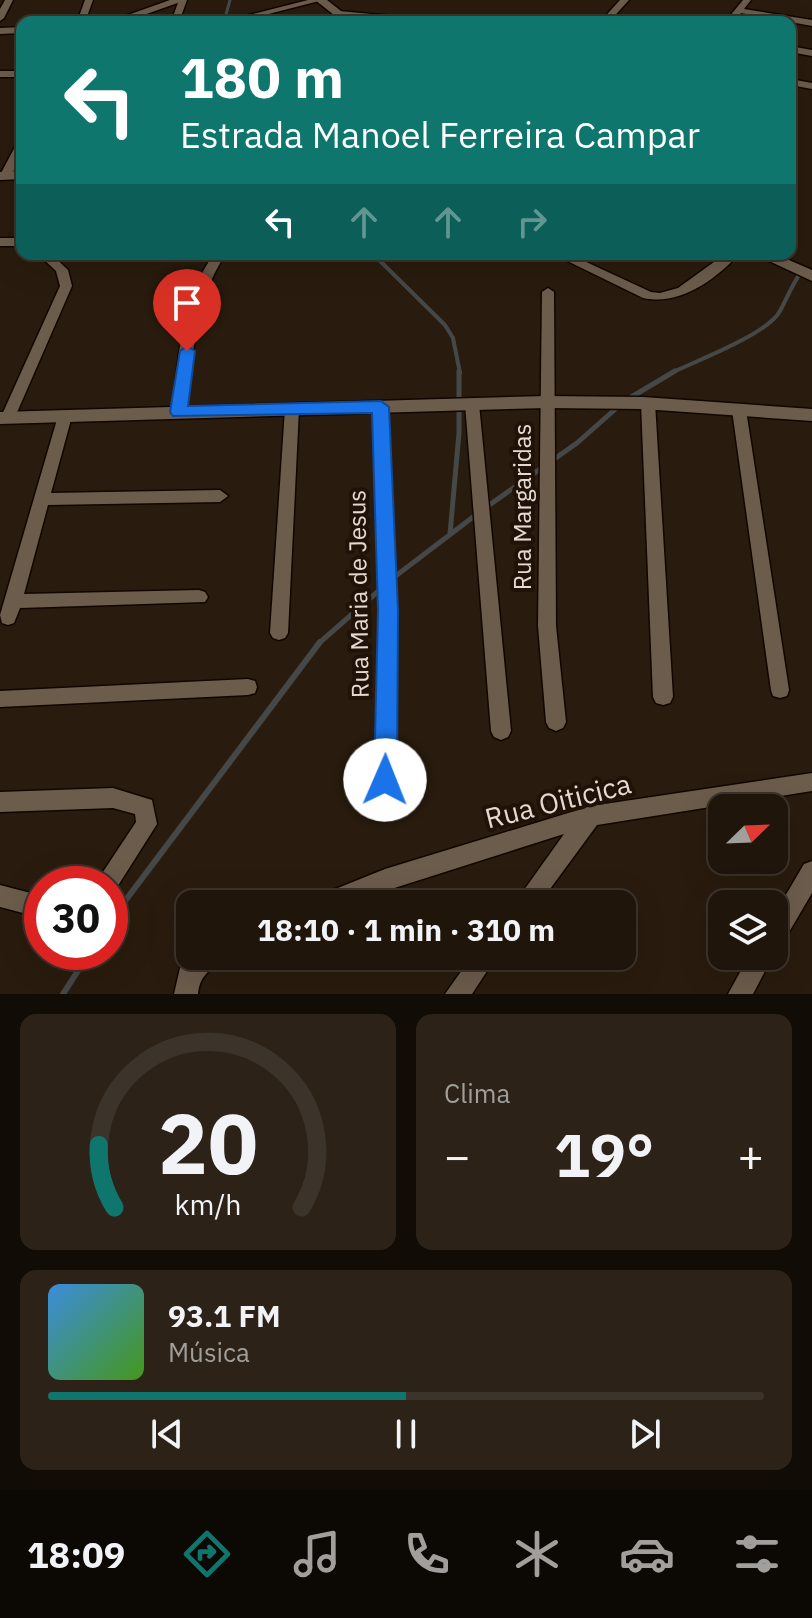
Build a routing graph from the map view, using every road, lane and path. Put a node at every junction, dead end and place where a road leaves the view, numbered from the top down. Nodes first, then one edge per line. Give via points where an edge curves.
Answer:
1 (9, 0) edge
2 (182, 0) edge
3 (320, 0) edge
4 (625, 0) edge
5 (747, 0) edge
6 (738, 10) junction
7 (339, 14) junction
8 (132, 16) edge
9 (249, 16) dead end
10 (342, 16) edge
11 (360, 16) edge
12 (610, 16) edge
13 (734, 16) edge
14 (772, 16) edge
15 (0, 18) edge
16 (16, 153) edge
17 (3, 176) edge
18 (51, 260) edge
19 (215, 260) edge
20 (572, 260) edge
21 (725, 260) edge
22 (776, 260) edge
23 (812, 276) edge
24 (548, 292) dead end
25 (546, 402) junction
26 (645, 403) junction
27 (472, 404) junction
28 (381, 407) junction
29 (292, 409) junction
30 (739, 410) junction
31 (179, 412) junction
32 (812, 415) edge
33 (65, 416) junction
34 (4, 418) edge
35 (220, 496) dead end
36 (43, 499) junction
37 (199, 597) dead end
38 (279, 633) dead end
39 (248, 687) dead end
40 (780, 690) dead end
41 (663, 697) dead end
42 (0, 699) edge
43 (556, 722) dead end
44 (501, 731) dead end
45 (385, 780) dead end
46 (812, 782) edge
47 (0, 802) edge
48 (591, 816) junction
49 (118, 866) edge
50 (812, 872) edge
51 (361, 890) edge
52 (536, 890) edge
53 (0, 896) edge
54 (24, 902) edge
55 (788, 912) edge
56 (194, 970) edge
57 (475, 970) edge
58 (754, 970) edge
59 (186, 994) edge
60 (457, 994) edge
61 (740, 994) edge

1 - 15 street
2 - 8 street
3 - 7 street
3 - 9 street
4 - 12 street
5 - 6 street
6 - 13 street
6 - 14 street
7 - 10 street
7 - 11 street
16 - 17 street
18 - 34 street via 62,270 66,286
19 - 31 street via 198,289
20 - 21 street via 663,298 683,292
22 - 23 street
24 - 25 street, Rua Margaridas
25 - 26 street
25 - 27 street
25 - 43 street, Rua Margaridas via 547,626
26 - 30 street
26 - 41 street
27 - 28 street
27 - 44 street
28 - 29 street
28 - 45 street, Rua Maria de Jesus via 388,610
29 - 31 street
29 - 38 street
30 - 32 street
30 - 40 street
31 - 33 street
33 - 34 street
33 - 36 street
35 - 36 street
36 - 37 street via 11,610
39 - 42 street
46 - 48 street, Rua Oiticica
47 - 49 street via 113,798 145,807 147,824
48 - 51 street, Rua Oiticica
48 - 52 street
50 - 55 street
53 - 54 street
56 - 59 street
57 - 60 street
58 - 61 street

